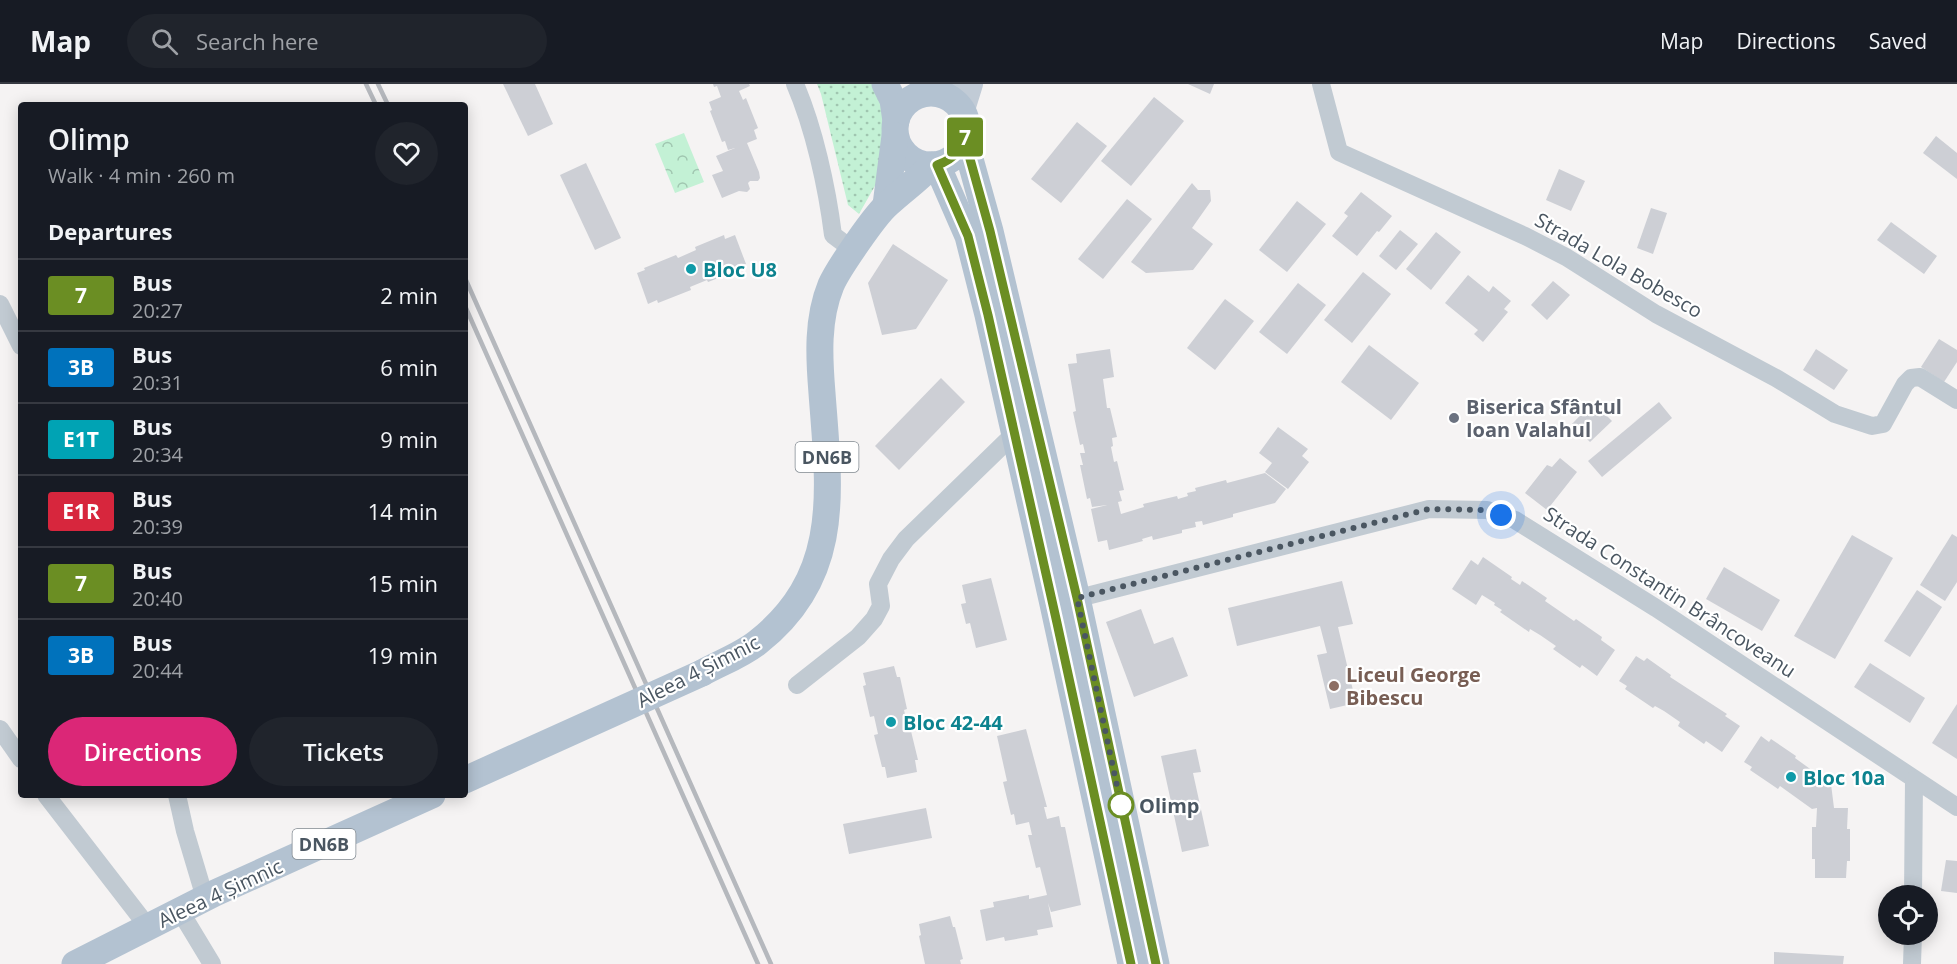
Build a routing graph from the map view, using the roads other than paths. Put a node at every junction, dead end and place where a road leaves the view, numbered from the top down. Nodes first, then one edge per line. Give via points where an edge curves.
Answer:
1 (795, 84) edge
2 (885, 84) edge
3 (971, 84) edge
4 (1321, 84) edge
5 (934, 89) edge
6 (964, 121) junction
7 (896, 128) junction
8 (935, 165) junction
9 (886, 205) junction
10 (853, 250) junction
11 (0, 304) edge
12 (18, 340) edge
13 (1957, 400) edge
14 (1015, 433) junction
15 (1065, 601) junction
16 (797, 685) dead end
17 (0, 729) edge
18 (18, 755) edge
19 (468, 779) edge
20 (1914, 780) junction
21 (48, 798) edge
22 (178, 798) edge
23 (425, 798) edge
24 (1957, 807) edge
25 (1913, 885) edge
26 (210, 896) junction
27 (180, 911) junction
28 (148, 927) junction
29 (1913, 945) edge
30 (75, 964) edge
31 (212, 964) edge
32 (1131, 964) edge
33 (1156, 964) edge
34 (1912, 964) edge

1 - 10 street via 806,110 832,235
2 - 7 main road via 893,100
3 - 6 main road
4 - 13 street, Strada Lola Bobesco via 1339,152 1525,236 1835,414 1872,426 1883,424 1911,378 1920,377
5 - 6 main road via 949,98
5 - 7 main road via 900,110
6 - 8 main road via 961,148 946,162
6 - 15 main road
7 - 8 main road via 899,146 913,160
7 - 9 main road, Aleea 4 Șimnic / DN6B
8 - 9 main road, Aleea 4 Șimnic / DN6B
8 - 14 main road via 968,236
9 - 10 main road, Aleea 4 Șimnic / DN6B
10 - 19 main road, Aleea 4 Șimnic / DN6B, bridge via 831,284 822,314 819,356 829,490 820,551 808,585 787,617 756,644 702,672
11 - 12 street
14 - 15 main road
14 - 16 street via 906,538 878,584 880,606 874,619 858,637
15 - 20 street, Strada Constantin Brâncoveanu via 1429,509 1487,510 1515,520 1656,608
15 - 32 main road
15 - 33 main road
17 - 18 street
20 - 24 street, Strada Constantin Brâncoveanu
20 - 25 street
21 - 28 street
22 - 26 street via 185,831
23 - 26 main road, Aleea 4 Șimnic / DN6B
26 - 27 main road, Aleea 4 Șimnic / DN6B
27 - 28 main road, Aleea 4 Șimnic / DN6B
27 - 31 street
28 - 30 main road, Aleea 4 Șimnic / DN6B
29 - 34 street

